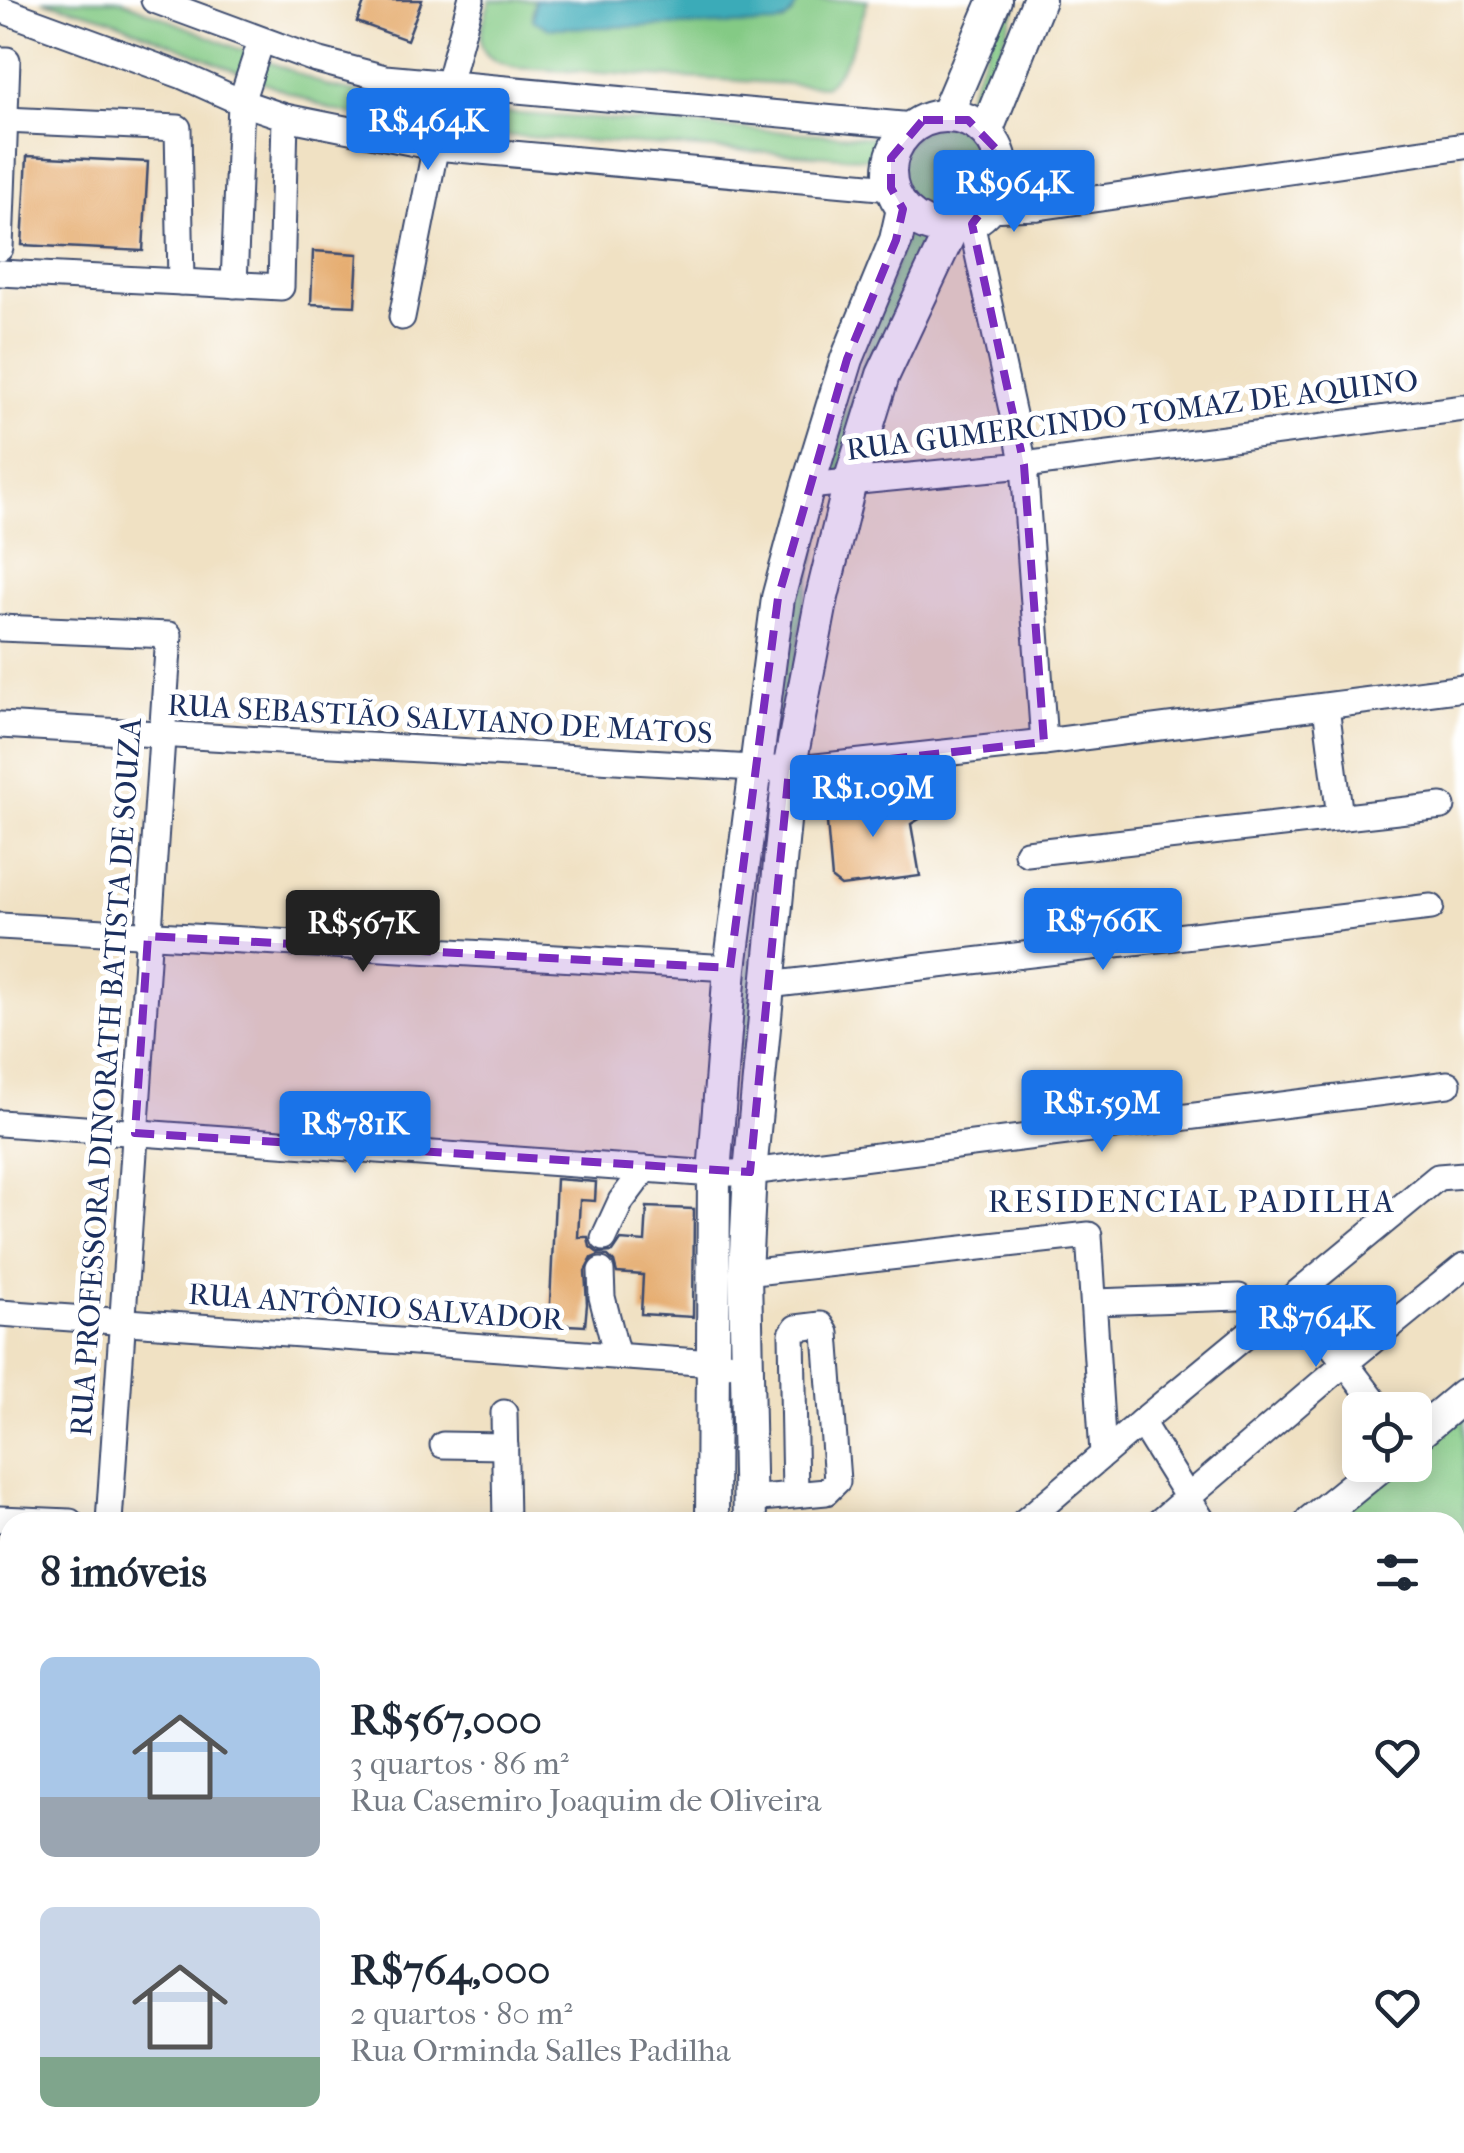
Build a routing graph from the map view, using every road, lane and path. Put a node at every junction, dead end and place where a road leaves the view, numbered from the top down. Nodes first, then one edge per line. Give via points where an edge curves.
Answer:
1 (154, 0) edge
2 (471, 0) edge
3 (995, 0) edge
4 (1039, 0) edge
5 (0, 9) edge
6 (261, 41) junction
7 (0, 60) edge
8 (448, 84) junction
9 (240, 102) junction
10 (946, 116) junction
11 (285, 117) junction
12 (5, 120) junction
13 (913, 126) junction
14 (986, 132) junction
15 (1464, 146) edge
16 (435, 147) junction
17 (1002, 174) junction
18 (897, 198) junction
19 (1038, 207) junction
20 (1, 208) edge
21 (970, 220) junction
22 (0, 248) edge
23 (0, 273) edge
24 (181, 282) junction
25 (234, 285) junction
26 (402, 317) dead end
27 (1464, 408) edge
28 (1024, 465) junction
29 (850, 482) junction
30 (808, 486) junction
31 (0, 628) edge
32 (1464, 688) edge
33 (1326, 707) junction
34 (0, 725) edge
35 (162, 735) junction
36 (1044, 742) junction
37 (756, 770) junction
38 (789, 770) junction
39 (1442, 806) dead end
40 (1340, 817) junction
41 (1026, 853) dead end
42 (1431, 907) dead end
43 (0, 926) edge
44 (148, 936) junction
45 (730, 968) junction
46 (768, 985) junction
47 (1448, 1084) dead end
48 (0, 1123) edge
49 (135, 1132) junction
50 (645, 1169) junction
51 (750, 1172) junction
52 (714, 1174) junction
53 (1464, 1175) edge
54 (604, 1238) dead end
55 (1464, 1266) edge
56 (601, 1271) dead end
57 (745, 1274) junction
58 (1239, 1297) dead end
59 (1295, 1297) junction
60 (1095, 1302) junction
61 (0, 1313) edge
62 (122, 1322) junction
63 (617, 1356) junction
64 (712, 1363) junction
65 (1345, 1363) junction
66 (747, 1365) junction
67 (1367, 1392) edge
68 (1464, 1395) edge
69 (504, 1413) dead end
70 (1141, 1422) junction
71 (1432, 1422) edge
72 (444, 1445) dead end
73 (504, 1446) junction
74 (1104, 1454) junction
75 (1360, 1482) edge
76 (795, 1494) junction
77 (1188, 1498) junction
78 (750, 1511) edge
79 (110, 1512) edge
80 (506, 1512) edge
81 (712, 1512) edge
82 (1036, 1512) edge
83 (1171, 1512) edge
84 (1197, 1512) edge
85 (1324, 1512) edge

1 - 6 street
2 - 8 street
3 - 10 main road
4 - 14 main road
5 - 9 street
6 - 8 street via 385,78
6 - 9 street
7 - 12 street via 7,60
8 - 13 street
8 - 16 street
9 - 11 street
9 - 25 street
10 - 13 main road
10 - 14 main road
11 - 16 street
11 - 25 street via 281,287
12 - 20 street
12 - 24 street via 178,128
13 - 18 main road via 894,148 889,168
14 - 17 main road
15 - 19 street
16 - 18 street
16 - 26 street
17 - 19 street
17 - 21 main road via 997,196
18 - 21 main road via 924,224
18 - 30 main road via 896,240 847,359
19 - 21 street
20 - 22 street
21 - 28 street
21 - 29 main road via 883,375
23 - 24 street
24 - 25 street
27 - 28 street, RUA GUMERCINDO TOMAZ DE AQUINO
28 - 29 street, RUA GUMERCINDO TOMAZ DE AQUINO
28 - 36 street
29 - 30 street, RUA GUMERCINDO TOMAZ DE AQUINO
29 - 38 main road
30 - 37 main road via 778,598
31 - 35 street, RUA PROFESSORA DINORATH BATISTA DE SOUZA via 168,635
32 - 33 street, RUA SEBASTIÃO SALVIANO DE MATOS
33 - 36 street, RUA SEBASTIÃO SALVIANO DE MATOS
33 - 40 street
34 - 35 street, RUA SEBASTIÃO SALVIANO DE MATOS
35 - 37 street, RUA SEBASTIÃO SALVIANO DE MATOS
35 - 44 street, RUA PROFESSORA DINORATH BATISTA DE SOUZA
36 - 38 street, RUA SEBASTIÃO SALVIANO DE MATOS
37 - 38 street, RUA SEBASTIÃO SALVIANO DE MATOS
37 - 45 main road
38 - 46 main road
39 - 40 street
40 - 41 street
42 - 46 street
43 - 44 street
44 - 45 street
44 - 49 street, RUA PROFESSORA DINORATH BATISTA DE SOUZA
45 - 52 main road
46 - 51 main road
47 - 51 street
48 - 49 street
49 - 50 street
49 - 62 street, RUA PROFESSORA DINORATH BATISTA DE SOUZA
50 - 52 street
50 - 54 street
51 - 52 street
51 - 57 main road
52 - 64 main road
53 - 59 street via 1438,1177
55 - 65 street
56 - 63 street
57 - 60 street via 1089,1235
57 - 66 main road
58 - 60 street
59 - 65 street
59 - 70 street
60 - 74 street
61 - 62 street, RUA ANTÔNIO SALVADOR
62 - 63 street, RUA ANTÔNIO SALVADOR
62 - 79 street, RUA PROFESSORA DINORATH BATISTA DE SOUZA
63 - 64 street, RUA ANTÔNIO SALVADOR
64 - 66 street, RUA ANTÔNIO SALVADOR
64 - 81 main road
65 - 67 street
65 - 77 street
66 - 78 main road
68 - 71 main road
69 - 73 street
70 - 74 street
70 - 77 street
72 - 73 street
73 - 80 street
74 - 82 street
75 - 85 main road
76 - 76 street via 826,1492 837,1481 821,1326 792,1334
76 - 78 street
77 - 83 street
77 - 84 street

